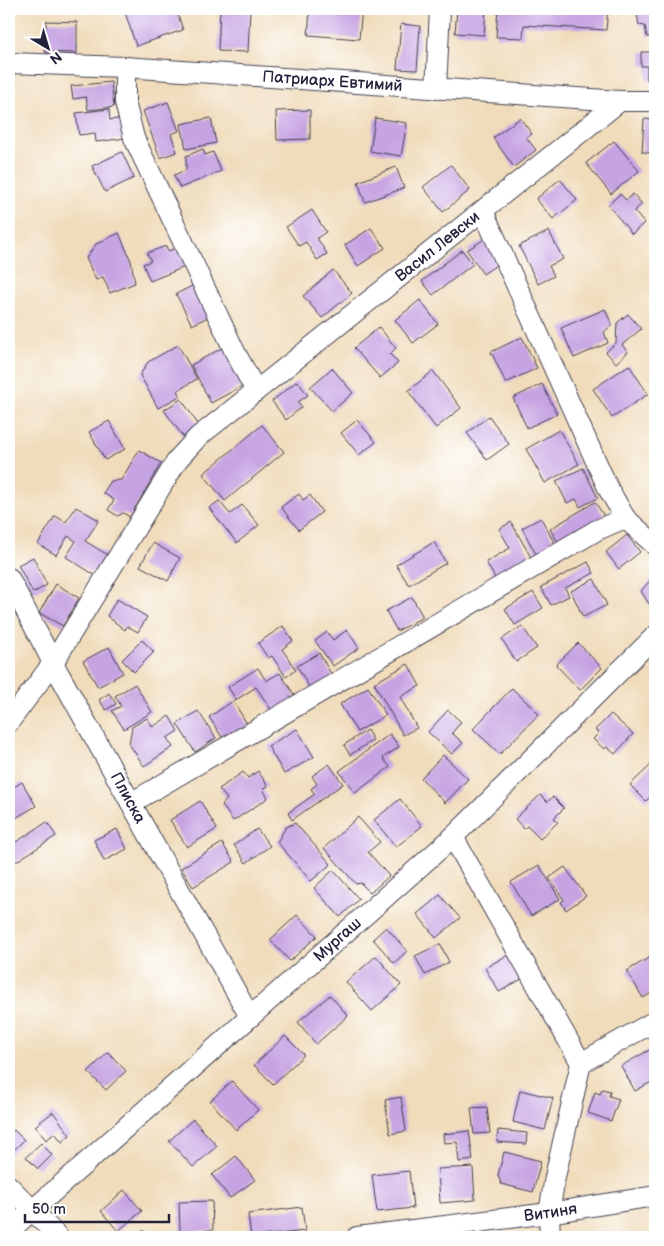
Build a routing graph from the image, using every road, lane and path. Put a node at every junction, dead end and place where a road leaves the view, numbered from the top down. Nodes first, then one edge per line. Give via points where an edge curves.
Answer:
1 (440, 9) edge
2 (9, 63) edge
3 (125, 67) junction
4 (436, 89) junction
5 (620, 101) junction
6 (655, 101) edge
7 (483, 211) junction
8 (256, 391) junction
9 (624, 518) junction
10 (655, 545) edge
11 (9, 578) edge
12 (655, 636) edge
13 (53, 663) junction
14 (9, 722) edge
15 (131, 803) junction
16 (453, 837) junction
17 (250, 1017) junction
18 (655, 1021) edge
19 (581, 1063) junction
20 (9, 1186) edge
21 (655, 1196) edge
22 (32, 1211) junction
23 (549, 1213) junction
24 (9, 1231) edge
25 (58, 1237) edge
26 (357, 1237) edge
27 (550, 1237) edge

1 - 4 street
2 - 3 street, Патриарх Евтимий
3 - 4 street, Патриарх Евтимий
3 - 8 street via 125,102 134,138
4 - 5 street, Патриарх Евтимий
5 - 6 street, Патриарх Евтимий
5 - 7 street, Васил Левски
7 - 8 street, Васил Левски
7 - 9 street
8 - 13 street, Васил Левски via 198,438 178,459
9 - 10 street
9 - 15 street via 597,530
11 - 13 street, Плиска
12 - 16 street, Мургаш
13 - 14 street, Васил Левски
13 - 15 street, Плиска
15 - 17 street, Плиска
16 - 17 street, Мургаш
16 - 19 street
17 - 22 street, Мургаш
18 - 19 street
19 - 23 street
20 - 22 street
21 - 23 street, Витиня
22 - 24 street, Мургаш
22 - 25 street
23 - 26 street, Витиня
23 - 27 street

